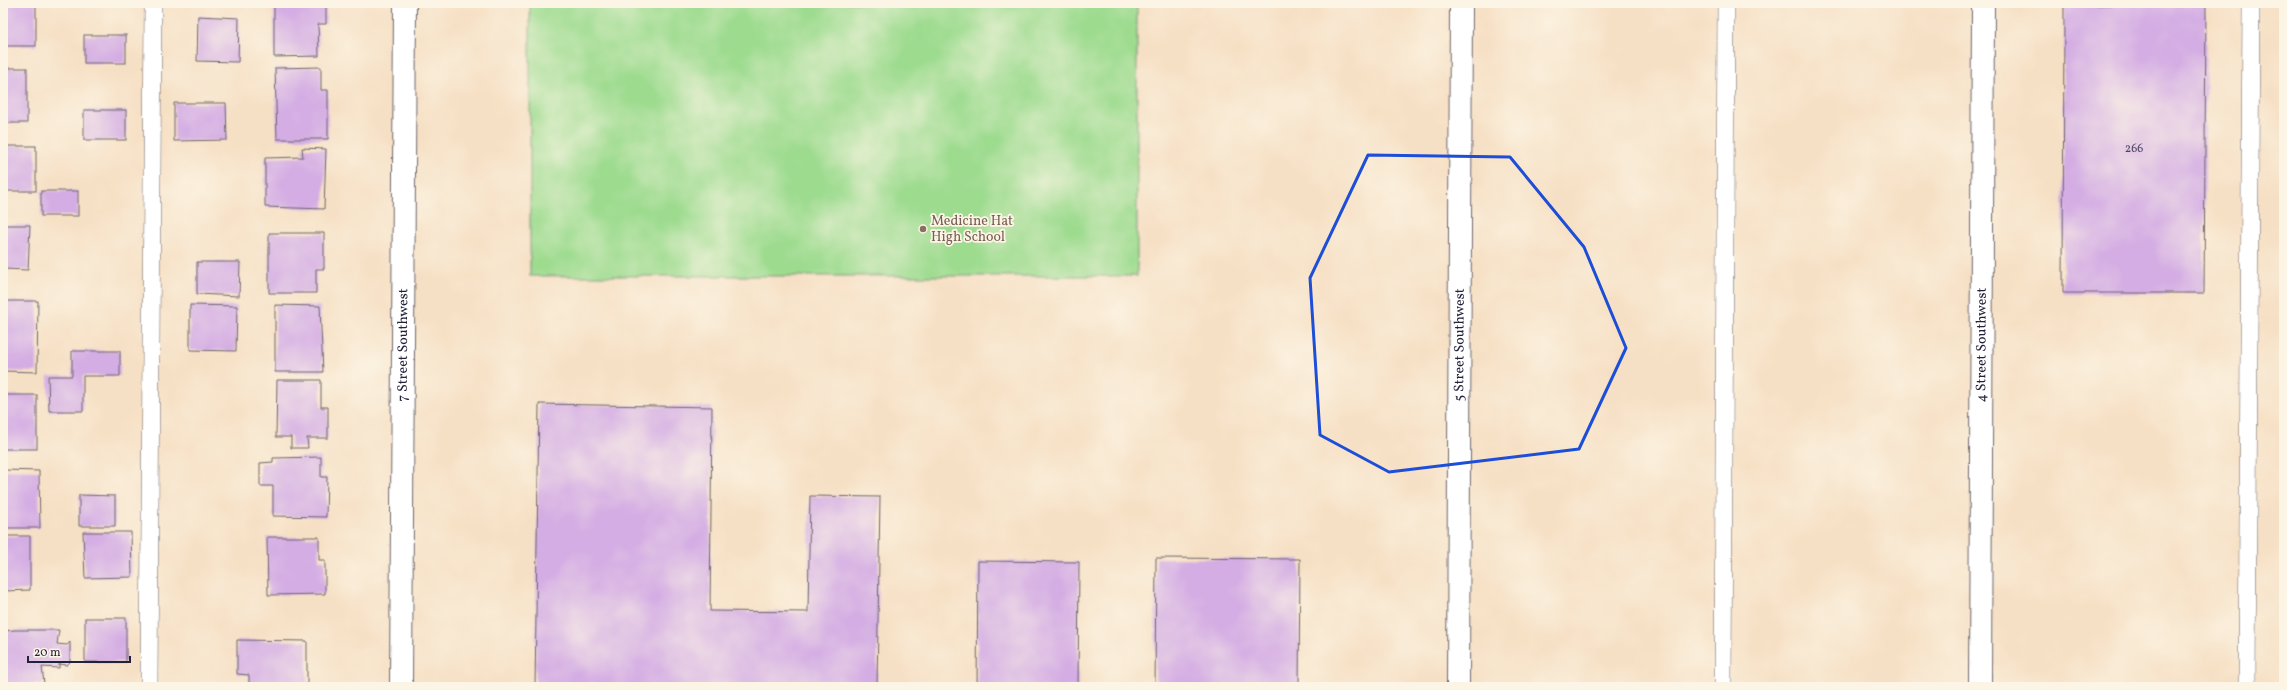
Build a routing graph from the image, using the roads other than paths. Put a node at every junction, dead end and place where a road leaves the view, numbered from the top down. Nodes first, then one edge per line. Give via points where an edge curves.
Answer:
1 (153, 3) edge
2 (405, 3) edge
3 (1461, 3) edge
4 (1726, 3) edge
5 (1983, 3) edge
6 (2250, 3) edge
7 (149, 687) edge
8 (401, 687) edge
9 (1458, 687) edge
10 (1722, 687) edge
11 (1980, 687) edge
12 (2247, 687) edge

1 - 7 lane
2 - 8 street, 7 Street Southwest
3 - 9 street, 5 Street Southwest
4 - 10 lane
5 - 11 street, 4 Street Southwest
6 - 12 lane

